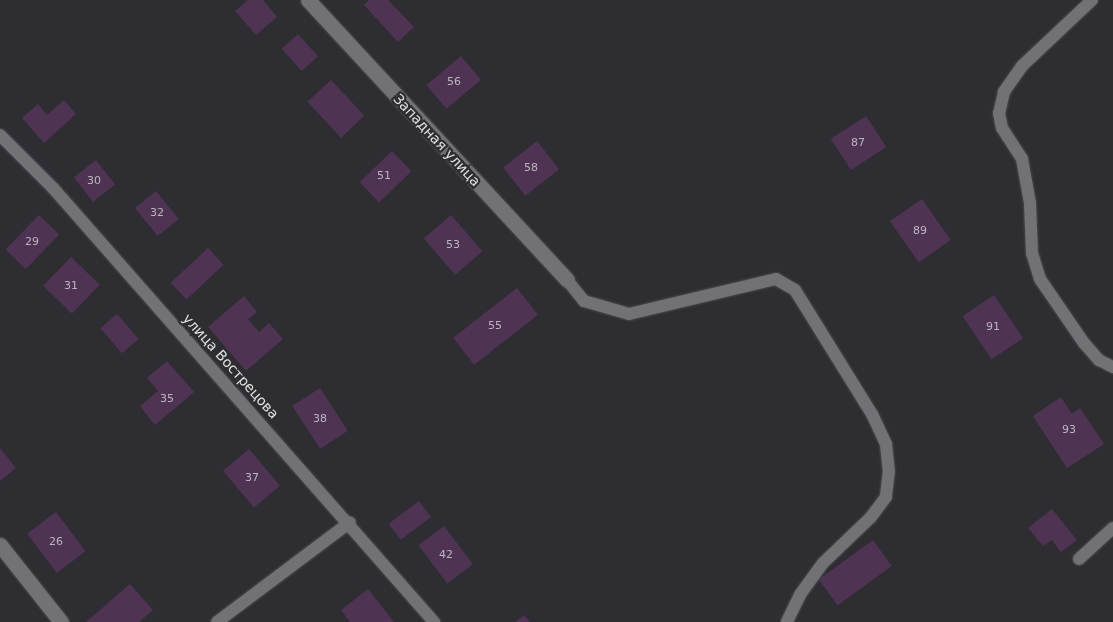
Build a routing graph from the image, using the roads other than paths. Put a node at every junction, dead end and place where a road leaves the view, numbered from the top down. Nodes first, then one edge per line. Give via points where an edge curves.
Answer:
1 (308, 0) edge
2 (1092, 0) edge
3 (0, 135) edge
4 (567, 280) joint
5 (1113, 367) edge
6 (350, 522) junction
7 (1113, 528) edge
8 (0, 546) edge
9 (1079, 559) dead end
10 (61, 622) edge
11 (217, 622) edge
12 (434, 622) edge
13 (787, 622) edge

1 - 4 street, Западная улица
2 - 5 lane via 1022,66 1004,92 999,113 1002,128 1022,160 1030,202 1032,252 1040,279 1084,343 1099,360
3 - 6 lane, улица Вострецова via 53,188
4 - 13 lane via 584,301 629,314 776,279 795,290 872,414 886,444 890,471 886,497 870,518 822,563 800,595
6 - 11 lane
6 - 12 lane, улица Вострецова
7 - 9 lane
8 - 10 street

